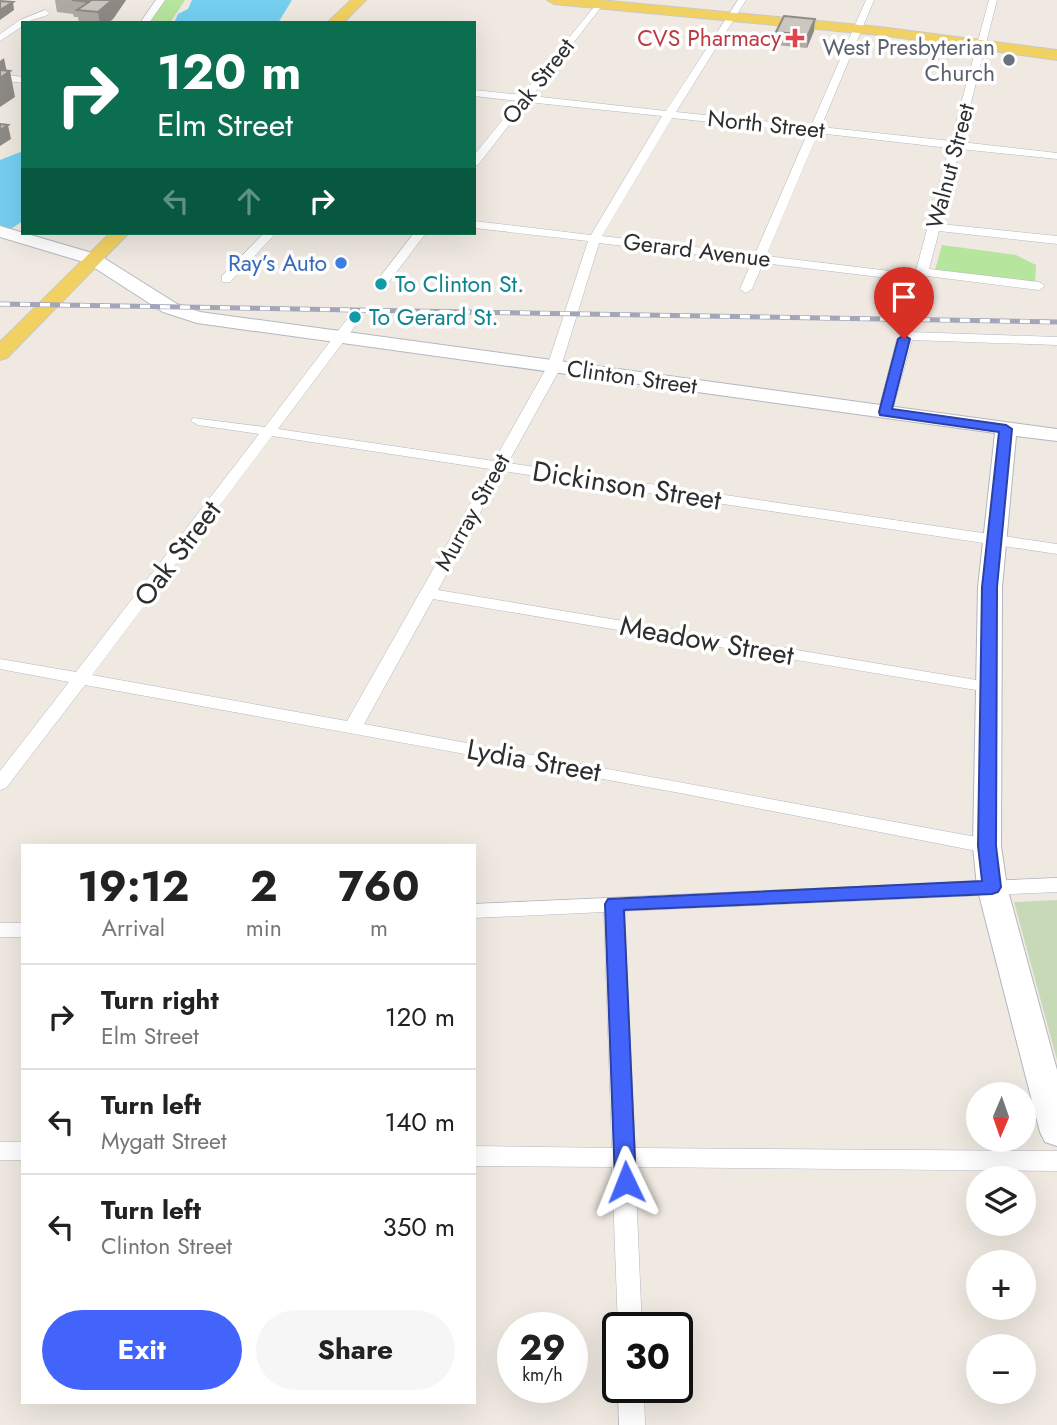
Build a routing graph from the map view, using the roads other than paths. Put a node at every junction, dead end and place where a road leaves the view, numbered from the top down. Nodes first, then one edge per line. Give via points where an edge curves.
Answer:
1 (161, 0) edge
2 (359, 0) edge
3 (554, 0) edge
4 (742, 0) edge
5 (870, 0) edge
6 (993, 0) edge
7 (600, 2) edge
8 (732, 17) junction
9 (25, 21) edge
10 (36, 21) edge
11 (145, 21) edge
12 (336, 21) edge
13 (21, 23) edge
14 (858, 29) junction
15 (21, 32) edge
16 (0, 38) edge
17 (981, 44) junction
18 (0, 48) edge
19 (1057, 55) edge
20 (0, 78) edge
21 (21, 80) edge
22 (476, 93) edge
23 (524, 98) junction
24 (670, 114) junction
25 (816, 130) junction
26 (956, 145) junction
27 (1057, 156) edge
28 (476, 160) edge
29 (476, 223) edge
30 (934, 227) junction
31 (0, 231) edge
32 (115, 235) edge
33 (117, 235) edge
34 (268, 235) edge
35 (418, 235) edge
36 (595, 238) junction
37 (1057, 240) edge
38 (37, 242) joint
39 (64, 250) junction
40 (759, 258) junction
41 (93, 259) junction
42 (920, 275) junction
43 (226, 279) dead end
44 (384, 281) dead end
45 (1039, 286) dead end
46 (746, 289) dead end
47 (917, 291) dead end
48 (206, 319) joint
49 (347, 329) junction
50 (9, 336) edge
51 (1057, 341) edge
52 (0, 354) edge
53 (554, 367) junction
54 (885, 412) junction
55 (198, 421) dead end
56 (1006, 429) junction
57 (270, 432) junction
58 (1057, 435) edge
59 (497, 465) junction
60 (993, 540) junction
61 (1057, 549) edge
62 (426, 593) junction
63 (0, 664) edge
64 (81, 678) junction
65 (988, 687) junction
66 (353, 727) junction
67 (0, 784) edge
68 (987, 846) junction
69 (1057, 885) edge
70 (992, 887) junction
71 (614, 904) junction
72 (476, 911) edge
73 (0, 930) edge
74 (21, 930) edge
75 (1057, 1132) edge
76 (0, 1151) edge
77 (21, 1151) edge
78 (476, 1156) edge
79 (625, 1158) junction
80 (1057, 1161) edge
81 (630, 1312) edge
82 (631, 1403) edge
83 (632, 1425) edge

1 - 11 street
2 - 12 main road
3 - 7 main road
4 - 8 street, Murray Street
5 - 14 street
6 - 17 street, Walnut Street
7 - 8 main road
7 - 23 street, Oak Street
8 - 14 main road
8 - 24 street, Murray Street
9 - 10 street via 49,10
13 - 16 street
14 - 17 main road
14 - 25 street
15 - 18 street
17 - 19 main road
17 - 26 street, Walnut Street
20 - 21 street
22 - 23 street, North Street
23 - 24 street, North Street
23 - 28 street, Oak Street
24 - 25 street, North Street
24 - 36 street, Murray Street
25 - 26 street, North Street
25 - 40 street
26 - 27 street, North Street
26 - 30 street, Walnut Street
29 - 36 street, Gerard Avenue
30 - 37 street
30 - 42 street, Walnut Street
31 - 38 street
32 - 39 street
33 - 41 main road
34 - 43 street
35 - 44 street
36 - 40 street, Gerard Avenue
36 - 53 street, Murray Street
38 - 39 street
39 - 41 street
40 - 42 street, Gerard Avenue
40 - 46 street
41 - 48 street via 170,308
41 - 50 main road
42 - 45 street, Gerard Avenue
42 - 47 street, Walnut Street
48 - 49 street, Clinton Street
49 - 53 street, Clinton Street
49 - 57 street, Oak Street
50 - 52 main road
51 - 54 street via 910,336 904,339
53 - 54 street, Clinton Street
53 - 59 street, Murray Street
54 - 56 street, Clinton Street
55 - 57 street, Dickinson Street
56 - 58 street, Clinton Street
56 - 60 street
57 - 59 street, Dickinson Street
57 - 64 street, Oak Street
59 - 60 street, Dickinson Street
59 - 62 street, Murray Street
60 - 61 street, Dickinson Street
60 - 65 street
62 - 65 street, Meadow Street
62 - 66 street, Murray Street
63 - 64 street, Lydia Street
64 - 66 street, Lydia Street
64 - 67 street, Oak Street
65 - 68 street
66 - 68 street, Lydia Street
68 - 70 street
69 - 70 street
70 - 71 street
70 - 75 street
71 - 72 street
71 - 79 street
73 - 74 street
76 - 77 street
78 - 79 street
79 - 80 street
79 - 81 street
82 - 83 street

